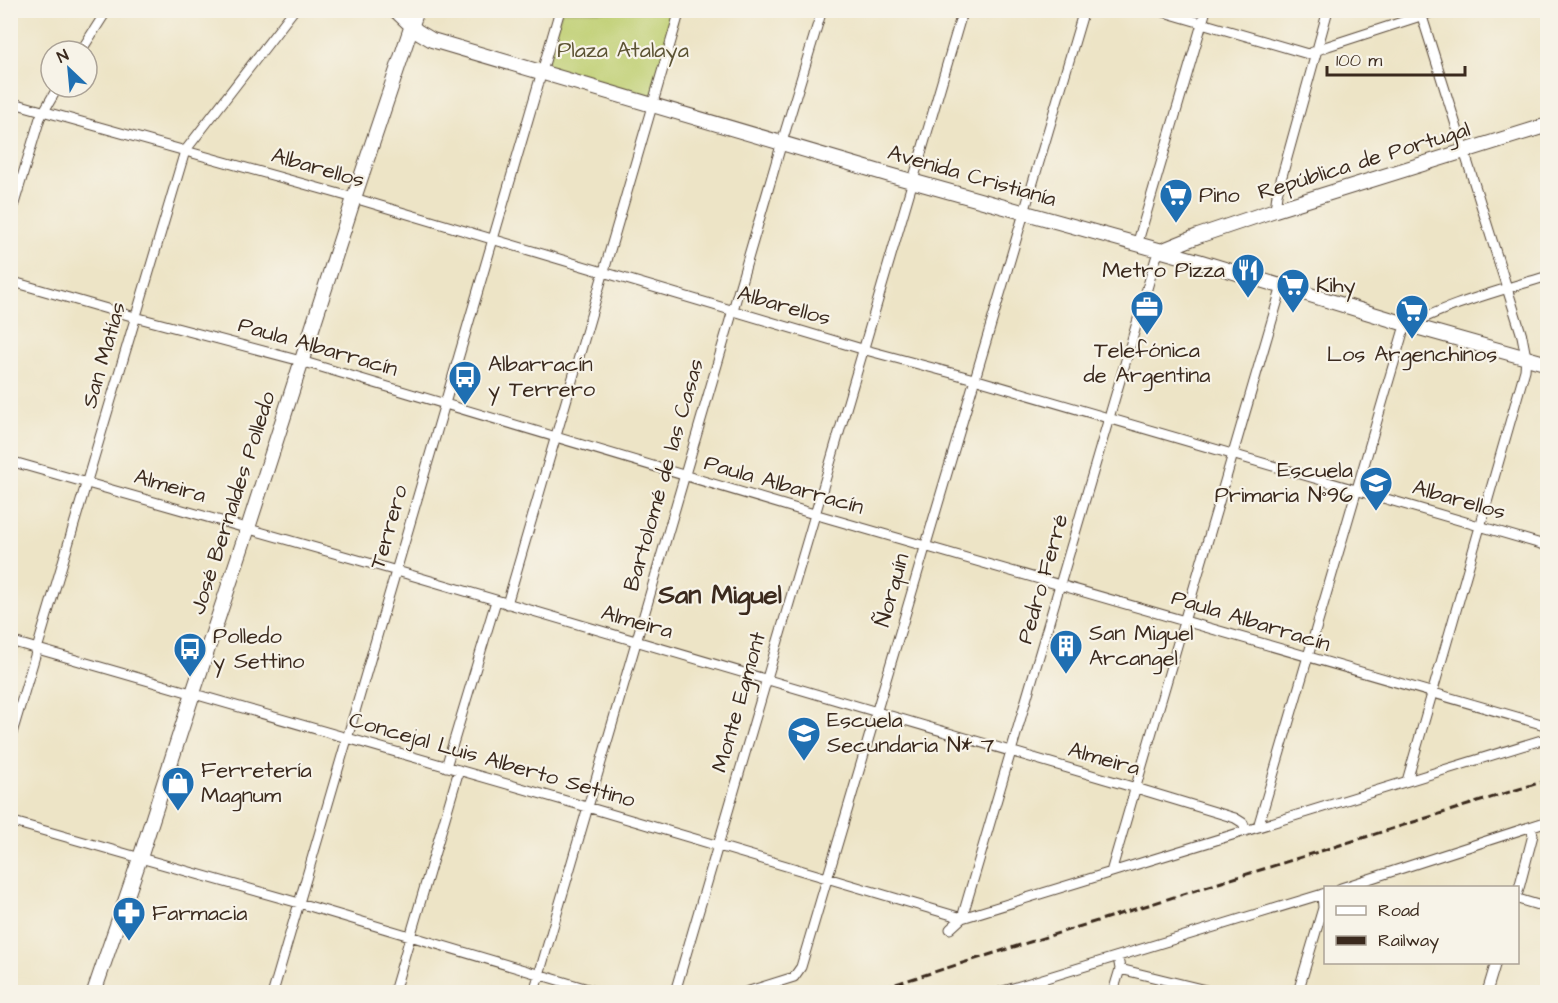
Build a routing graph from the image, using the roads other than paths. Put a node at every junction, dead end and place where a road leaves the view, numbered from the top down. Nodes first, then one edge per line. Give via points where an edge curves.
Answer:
1 (107, 10) edge
2 (294, 10) edge
3 (395, 10) edge
4 (417, 10) edge
5 (560, 10) edge
6 (680, 10) edge
7 (822, 10) edge
8 (963, 10) edge
9 (1084, 10) edge
10 (1157, 10) edge
11 (1206, 10) edge
12 (1328, 10) edge
13 (1439, 10) edge
14 (1421, 13) edge
15 (1202, 24) junction
16 (411, 26) junction
17 (89, 39) edge
18 (1317, 51) junction
19 (542, 73) junction
20 (50, 99) edge
21 (10, 102) edge
22 (653, 105) junction
23 (43, 111) junction
24 (1548, 125) edge
25 (782, 142) junction
26 (185, 151) junction
27 (1464, 152) junction
28 (912, 181) junction
29 (354, 198) junction
30 (1275, 210) junction
31 (1024, 213) junction
32 (10, 217) edge
33 (493, 241) junction
34 (1137, 245) junction
35 (1161, 250) junction
36 (604, 273) junction
37 (1548, 276) edge
38 (10, 281) edge
39 (1282, 286) junction
40 (1508, 289) junction
41 (732, 311) junction
42 (135, 317) junction
43 (1409, 325) junction
44 (862, 349) junction
45 (1526, 357) junction
46 (301, 361) junction
47 (1548, 364) edge
48 (974, 379) junction
49 (445, 405) junction
50 (1110, 419) junction
51 (556, 438) junction
52 (1232, 455) junction
53 (10, 461) edge
54 (684, 476) junction
55 (88, 483) junction
56 (1357, 492) junction
57 (814, 514) junction
58 (1481, 527) junction
59 (249, 528) junction
60 (925, 546) junction
61 (1548, 546) edge
62 (397, 571) junction
63 (1061, 585) junction
64 (496, 601) junction
65 (507, 604) junction
66 (1185, 621) junction
67 (10, 641) edge
68 (635, 642) junction
69 (36, 649) junction
70 (1307, 658) junction
71 (766, 680) junction
72 (193, 693) junction
73 (1431, 694) junction
74 (876, 712) junction
75 (1548, 726) edge
76 (1548, 738) edge
77 (347, 739) junction
78 (10, 740) edge
79 (1012, 752) junction
80 (446, 766) junction
81 (459, 770) junction
82 (1407, 781) junction
83 (1136, 788) junction
84 (587, 807) junction
85 (10, 820) edge
86 (1548, 821) edge
87 (1258, 827) junction
88 (1531, 827) junction
89 (1246, 831) junction
90 (718, 847) junction
91 (140, 858) junction
92 (1111, 872) junction
93 (828, 879) junction
94 (1347, 886) edge
95 (1519, 888) edge
96 (1324, 893) edge
97 (1519, 899) edge
98 (299, 903) junction
99 (1548, 908) edge
100 (963, 918) junction
101 (950, 929) dead end
102 (411, 936) junction
103 (1118, 956) junction
104 (1496, 964) edge
105 (1120, 969) junction
106 (538, 975) junction
107 (94, 993) edge
108 (273, 993) edge
109 (394, 993) edge
110 (534, 993) edge
111 (598, 993) edge
112 (675, 993) edge
113 (746, 993) edge
114 (1000, 993) edge
115 (1113, 993) edge
116 (1214, 993) edge
117 (1298, 993) edge
118 (1487, 993) edge

1 - 17 street
2 - 26 street, San Matías
3 - 16 main road, Avenida Cristianía
4 - 16 main road, José Bernaldes Polledo
5 - 19 street, Terrero
6 - 22 street
7 - 25 street, Bartolomé de las Casas
8 - 28 street, Monte Egmont
9 - 31 street, Ñorquín
10 - 15 street
11 - 15 street
12 - 18 street
13 - 14 street
14 - 18 street
14 - 27 street
15 - 18 street via 1308,54
15 - 34 street
16 - 19 main road, Avenida Cristianía via 432,40
16 - 29 main road, José Bernaldes Polledo
18 - 30 street via 1276,194
19 - 22 main road, Avenida Cristianía
19 - 33 street, Terrero
20 - 23 street
21 - 23 street, Albarellos
22 - 25 main road, Avenida Cristianía
22 - 36 street
23 - 26 street, Albarellos
23 - 32 street
24 - 27 main road, República de Portugal
25 - 28 main road, Avenida Cristianía
25 - 41 street, Bartolomé de las Casas
26 - 29 street, Albarellos
26 - 42 street, San Matías
27 - 30 main road, República de Portugal
27 - 40 street
28 - 31 main road, Avenida Cristianía
28 - 44 street, Monte Egmont
29 - 33 street, Albarellos
29 - 46 main road, José Bernaldes Polledo
30 - 35 main road, República de Portugal
31 - 34 main road, Avenida Cristianía
31 - 48 street, Ñorquín
33 - 36 street, Albarellos
33 - 49 street, Terrero
34 - 35 main road, Avenida Cristianía
35 - 39 main road, Avenida Cristianía
35 - 50 street, Pedro Ferré
36 - 41 street, Albarellos
36 - 51 street
37 - 40 street
38 - 42 street, Paula Albarracín
39 - 43 main road, Avenida Cristianía
39 - 52 street
40 - 43 street
40 - 45 street
41 - 44 street, Albarellos
41 - 54 street, Bartolomé de las Casas
42 - 46 street, Paula Albarracín
42 - 55 street, San Matías
43 - 45 main road, Avenida Cristianía
43 - 56 street via 1403,332
44 - 48 street, Albarellos
44 - 57 street, Monte Egmont
45 - 47 main road, Avenida Cristianía
45 - 58 street
46 - 49 street, Paula Albarracín
46 - 59 main road, José Bernaldes Polledo
48 - 50 street, Albarellos
48 - 60 street, Ñorquín
49 - 51 street, Paula Albarracín
49 - 62 street, Terrero
50 - 52 street, Albarellos
50 - 63 street, Pedro Ferré
51 - 54 street, Paula Albarracín
51 - 65 street
52 - 56 street, Albarellos
52 - 66 street
53 - 55 street, Almeira
54 - 57 street, Paula Albarracín
54 - 68 street, Bartolomé de las Casas
55 - 59 street, Almeira
55 - 69 street, San Matías
56 - 58 street, Albarellos
56 - 70 street
57 - 60 street, Paula Albarracín
57 - 71 street, Monte Egmont
58 - 61 street, Albarellos
58 - 73 street
59 - 62 street, Almeira
59 - 72 main road, José Bernaldes Polledo
60 - 63 street, Paula Albarracín
60 - 74 street, Ñorquín
62 - 64 street, Almeira
62 - 77 street, Terrero
63 - 66 street, Paula Albarracín
63 - 79 street, Pedro Ferré
64 - 65 street, Almeira
64 - 80 street
65 - 68 street, Almeira
66 - 70 street, Paula Albarracín
66 - 83 street
67 - 69 street, Concejal Luis Alberto Settino
68 - 71 street, Almeira
68 - 84 street, Bartolomé de las Casas
69 - 72 street, Concejal Luis Alberto Settino
69 - 78 street, San Matías
70 - 73 street, Paula Albarracín
70 - 87 street
71 - 74 street, Almeira
71 - 90 street, Monte Egmont
72 - 77 street, Concejal Luis Alberto Settino
72 - 91 main road, José Bernaldes Polledo
73 - 75 street, Paula Albarracín
73 - 82 street
74 - 79 street, Almeira
74 - 93 street, Ñorquín
76 - 82 street
77 - 80 street, Concejal Luis Alberto Settino
77 - 98 street, Terrero
79 - 83 street, Almeira
79 - 100 street, Pedro Ferré
80 - 81 street, Concejal Luis Alberto Settino
81 - 84 street, Concejal Luis Alberto Settino
81 - 102 street
82 - 87 street
83 - 89 street, Almeira via 1235,818
83 - 92 street
84 - 90 street, Concejal Luis Alberto Settino
84 - 106 street, Bartolomé de las Casas
85 - 91 street
86 - 88 street
87 - 89 street
88 - 94 street
88 - 95 street via 1533,835
89 - 92 street
90 - 93 street, Concejal Luis Alberto Settino
90 - 112 street, Monte Egmont
91 - 98 street
91 - 107 main road, José Bernaldes Polledo
92 - 100 street
93 - 100 street, Concejal Luis Alberto Settino
93 - 113 street, Ñorquín via 801,967 794,977
96 - 103 street
96 - 117 street
97 - 99 street
98 - 102 street
98 - 108 street, Terrero
100 - 101 street
102 - 106 street
102 - 109 street
103 - 105 street
103 - 114 street
104 - 118 street
105 - 115 street
105 - 116 street
106 - 110 street, Bartolomé de las Casas
106 - 111 street

